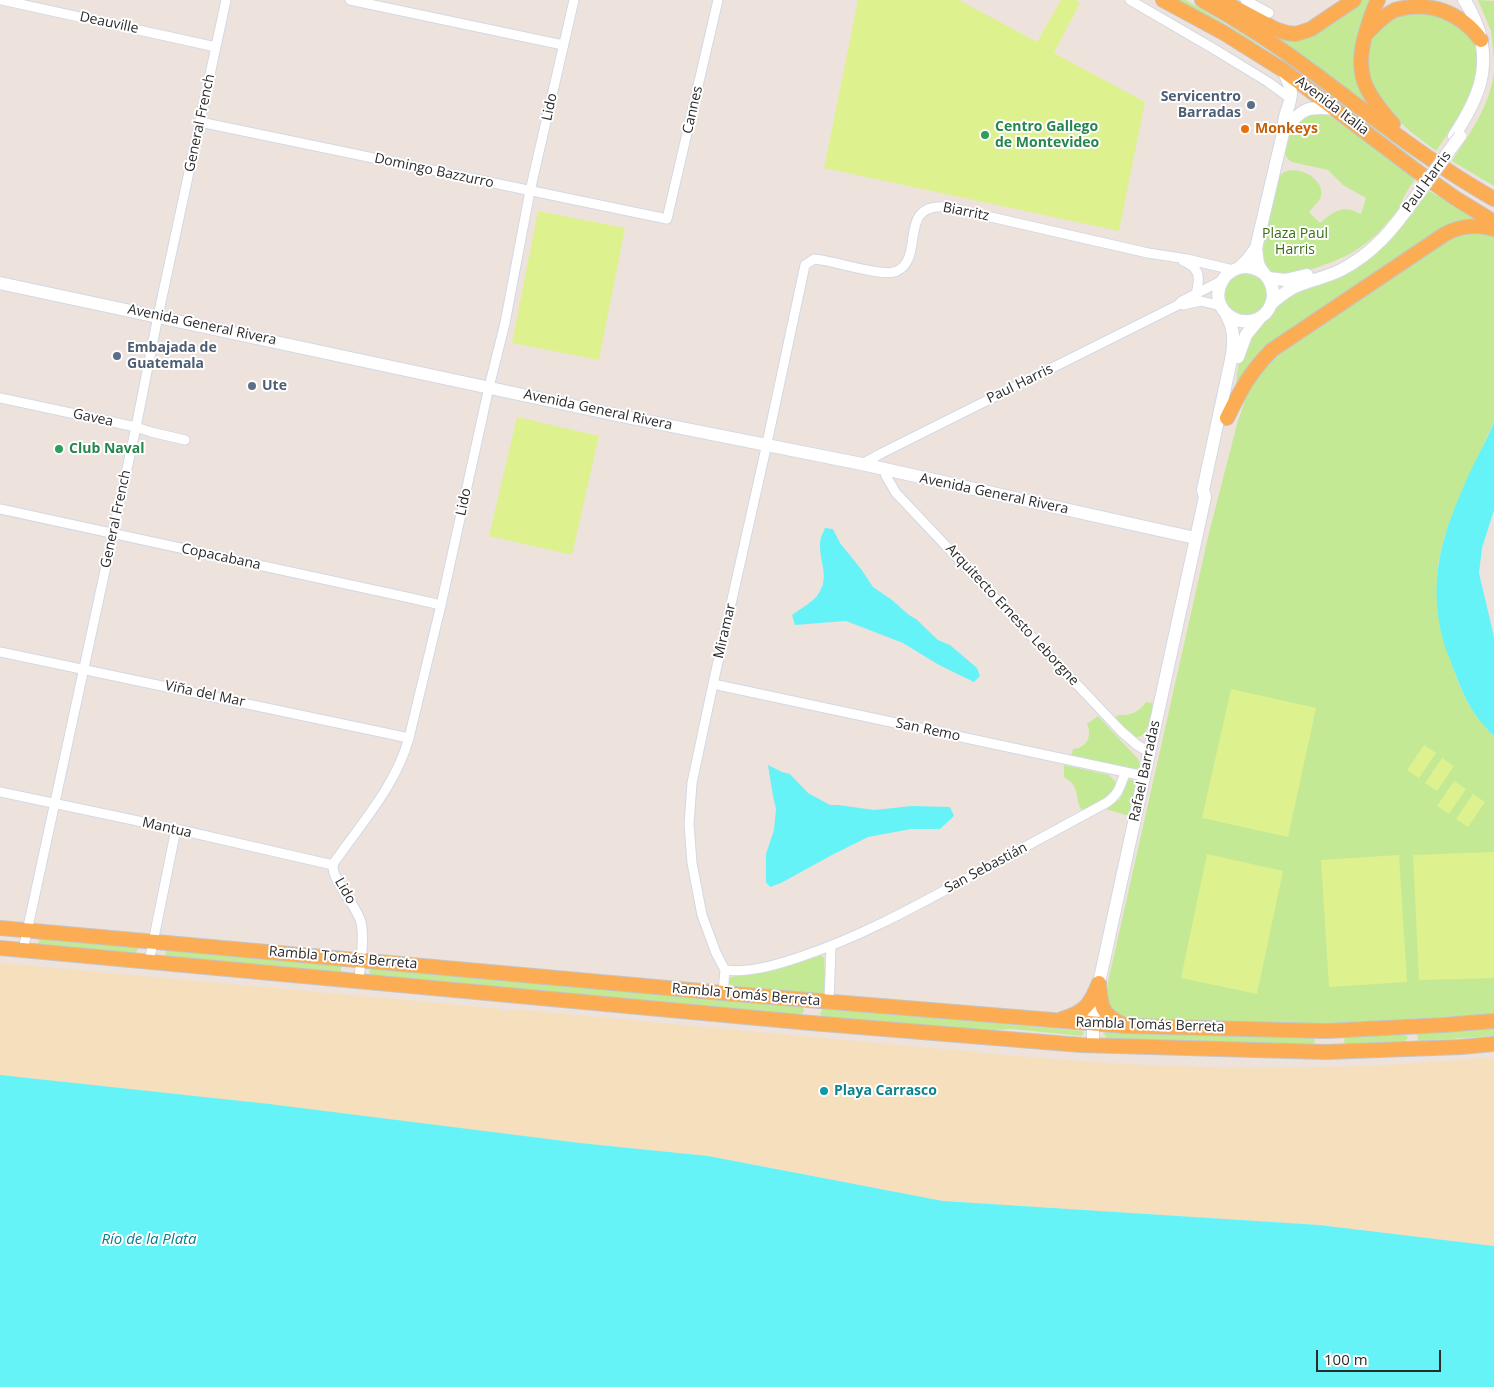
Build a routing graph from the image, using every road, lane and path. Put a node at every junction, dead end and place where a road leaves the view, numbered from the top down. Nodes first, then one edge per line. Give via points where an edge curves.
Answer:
1 (2, 0) edge
2 (226, 0) edge
3 (350, 0) edge
4 (574, 0) edge
5 (718, 0) edge
6 (1130, 0) edge
7 (1163, 0) edge
8 (1202, 0) edge
9 (1220, 0) edge
10 (1245, 0) edge
11 (1354, 0) edge
12 (1378, 0) edge
13 (1464, 0) edge
14 (1470, 0) edge
15 (1269, 13) dead end
16 (1365, 34) junction
17 (1481, 40) junction
18 (563, 45) junction
19 (216, 47) junction
20 (1283, 70) junction
21 (1290, 98) junction
22 (1306, 109) junction
23 (1335, 109) junction
24 (200, 122) junction
25 (1284, 129) junction
26 (1398, 135) junction
27 (1457, 136) junction
28 (530, 191) junction
29 (1413, 197) junction
30 (1494, 199) edge
31 (667, 219) joint
32 (1494, 222) edge
33 (1494, 229) edge
34 (1256, 248) junction
35 (1173, 257) junction
36 (804, 268) joint
37 (1236, 268) junction
38 (1265, 275) junction
39 (1221, 282) junction
40 (0, 283) edge
41 (1196, 294) junction
42 (1272, 303) junction
43 (1178, 305) junction
44 (1224, 310) junction
45 (158, 316) junction
46 (1259, 318) junction
47 (489, 387) junction
48 (0, 398) edge
49 (1227, 418) junction
50 (136, 427) junction
51 (185, 440) dead end
52 (767, 445) junction
53 (862, 464) junction
54 (886, 470) junction
55 (1205, 498) junction
56 (0, 510) edge
57 (113, 534) junction
58 (1195, 538) junction
59 (441, 605) junction
60 (0, 652) edge
61 (83, 668) junction
62 (713, 684) junction
63 (409, 738) junction
64 (1150, 752) junction
65 (1125, 773) junction
66 (1144, 776) junction
67 (0, 792) edge
68 (54, 803) junction
69 (176, 829) junction
70 (333, 865) junction
71 (0, 928) edge
72 (26, 930) junction
73 (153, 942) junction
74 (831, 947) junction
75 (0, 948) edge
76 (23, 950) junction
77 (360, 960) junction
78 (150, 962) junction
79 (725, 970) junction
80 (359, 981) junction
81 (1099, 983) junction
82 (723, 993) junction
83 (814, 1001) junction
84 (829, 1002) junction
85 (1058, 1021) junction
86 (1494, 1021) edge
87 (811, 1023) junction
88 (1093, 1024) junction
89 (1125, 1026) junction
90 (1412, 1027) junction
91 (1326, 1031) junction
92 (986, 1038) junction
93 (1494, 1044) edge
94 (1093, 1045) junction
95 (1414, 1049) junction
96 (1326, 1052) junction

1 - 19 street, Deauville
2 - 19 street, General French
3 - 18 street
4 - 18 street, Lido
5 - 31 street, Cannes
6 - 21 street, Avenida Italia
7 - 20 main road, Avenida Italia
8 - 26 main road, Avenida Italia via 1266,39
9 - 11 main road via 1275,29 1296,34 1311,29
10 - 15 street
12 - 16 main road
13 - 17 main road, Paul Harris
14 - 27 main road, Paul Harris via 1483,27 1488,68 1480,100 1471,119
16 - 17 main road via 1396,9 1426,4 1441,6 1455,13
16 - 26 main road via 1360,63 1363,79 1372,99 1394,125
17 - 27 main road, Paul Harris via 1484,67 1481,82
18 - 28 street, Lido
19 - 24 street, General French
20 - 21 main road
20 - 23 main road, Avenida Italia
21 - 22 main road
21 - 25 main road
22 - 23 main road
22 - 25 main road
23 - 32 main road, Avenida Italia via 1414,169
24 - 28 street, Domingo Bazzurro
24 - 45 street, General French
25 - 34 main road
26 - 30 main road, Avenida Italia
27 - 29 main road, Paul Harris
28 - 31 street, Domingo Bazzurro
28 - 47 street, Lido via 505,323
29 - 38 main road, Paul Harris via 1380,236 1353,257 1323,271 1296,278 1285,280
29 - 42 main road, Paul Harris via 1393,229 1357,261 1289,290
33 - 49 main road via 1474,226 1445,234 1272,350 1252,371
34 - 37 main road
34 - 38 main road via 1259,267
35 - 36 street, Biarritz via 932,206 918,217 908,260 898,271 874,271 814,259
35 - 37 street, Biarritz
35 - 41 street, Biarritz via 1189,264 1197,272
36 - 52 street, Miramar
37 - 38 main road via 1252,267
37 - 39 main road
38 - 42 main road via 1273,290
39 - 41 street, Paul Harris
39 - 44 main road, Rafael Barradas via 1218,298
40 - 45 main road, Avenida General Rivera
41 - 43 street, Paul Harris
42 - 46 main road, Rafael Barradas
43 - 44 street, Paul Harris via 1200,301
43 - 53 street, Paul Harris
44 - 46 main road via 1239,321
44 - 55 main road, Rafael Barradas via 1234,331 1233,344
45 - 47 main road, Avenida General Rivera
45 - 50 street, General French
46 - 49 main road, Rafael Barradas via 1240,348
47 - 52 main road, Avenida General Rivera
47 - 59 street, Lido
48 - 50 street, Gavea
49 - 55 main road, Rafael Barradas via 1210,492
50 - 51 street, Gavea
50 - 57 street, General French
52 - 53 main road, Avenida General Rivera
52 - 62 street, Miramar
53 - 54 main road, Avenida General Rivera
54 - 58 main road, Avenida General Rivera
54 - 64 street, Arquitecto Ernesto Leborgne via 896,493 1121,731
55 - 58 main road, Rafael Barradas
56 - 57 street, Copacabana
57 - 59 street, Copacabana
57 - 61 street, General French
58 - 64 main road, Rafael Barradas
59 - 63 street, Lido
60 - 61 street, Viña del Mar
61 - 63 street, Viña del Mar
61 - 68 street, General French
62 - 65 street, San Remo
62 - 79 street, Miramar via 692,783 690,848 702,915
63 - 70 street, Lido via 404,756 380,800
64 - 66 main road, Rafael Barradas
65 - 66 street, San Remo
65 - 74 street, San Sebastián via 1119,792 1106,803 898,916
66 - 81 main road, Rafael Barradas
67 - 68 street, Mantua
68 - 69 street, Mantua
68 - 72 street, General French
69 - 70 street, Mantua
69 - 73 street
70 - 77 street, Lido via 339,883 360,918 363,932
71 - 72 main road, Rambla Tomás Berreta
72 - 73 main road, Rambla Tomás Berreta
72 - 76 street, General French
73 - 77 main road, Rambla Tomás Berreta
73 - 78 street
74 - 79 street, San Sebastián via 786,962
74 - 84 street
75 - 76 main road, Rambla Tomás Berreta
76 - 78 main road, Rambla Tomás Berreta
77 - 80 street, Lido
77 - 82 main road, Rambla Tomás Berreta
78 - 80 main road, Rambla Tomás Berreta
79 - 82 street
80 - 87 main road, Rambla Tomás Berreta
81 - 85 main road via 1082,1011
81 - 88 main road, Rafael Barradas
81 - 89 main road via 1103,1011
82 - 83 main road, Rambla Tomás Berreta
83 - 84 main road, Rambla Tomás Berreta
83 - 87 main road
84 - 85 main road, Rambla Tomás Berreta
85 - 88 main road, Rambla Tomás Berreta
86 - 90 main road, Rambla Tomás Berreta
87 - 92 main road, Rambla Tomás Berreta
88 - 89 main road, Rambla Tomás Berreta
88 - 92 main road via 1082,1037 1016,1033
88 - 94 main road, Rafael Barradas
89 - 91 main road, Rambla Tomás Berreta
90 - 91 main road, Rambla Tomás Berreta
90 - 95 main road
91 - 96 main road
92 - 94 main road, Rambla Tomás Berreta
93 - 95 main road, Rambla Tomás Berreta
94 - 96 main road, Rambla Tomás Berreta
95 - 96 main road, Rambla Tomás Berreta

